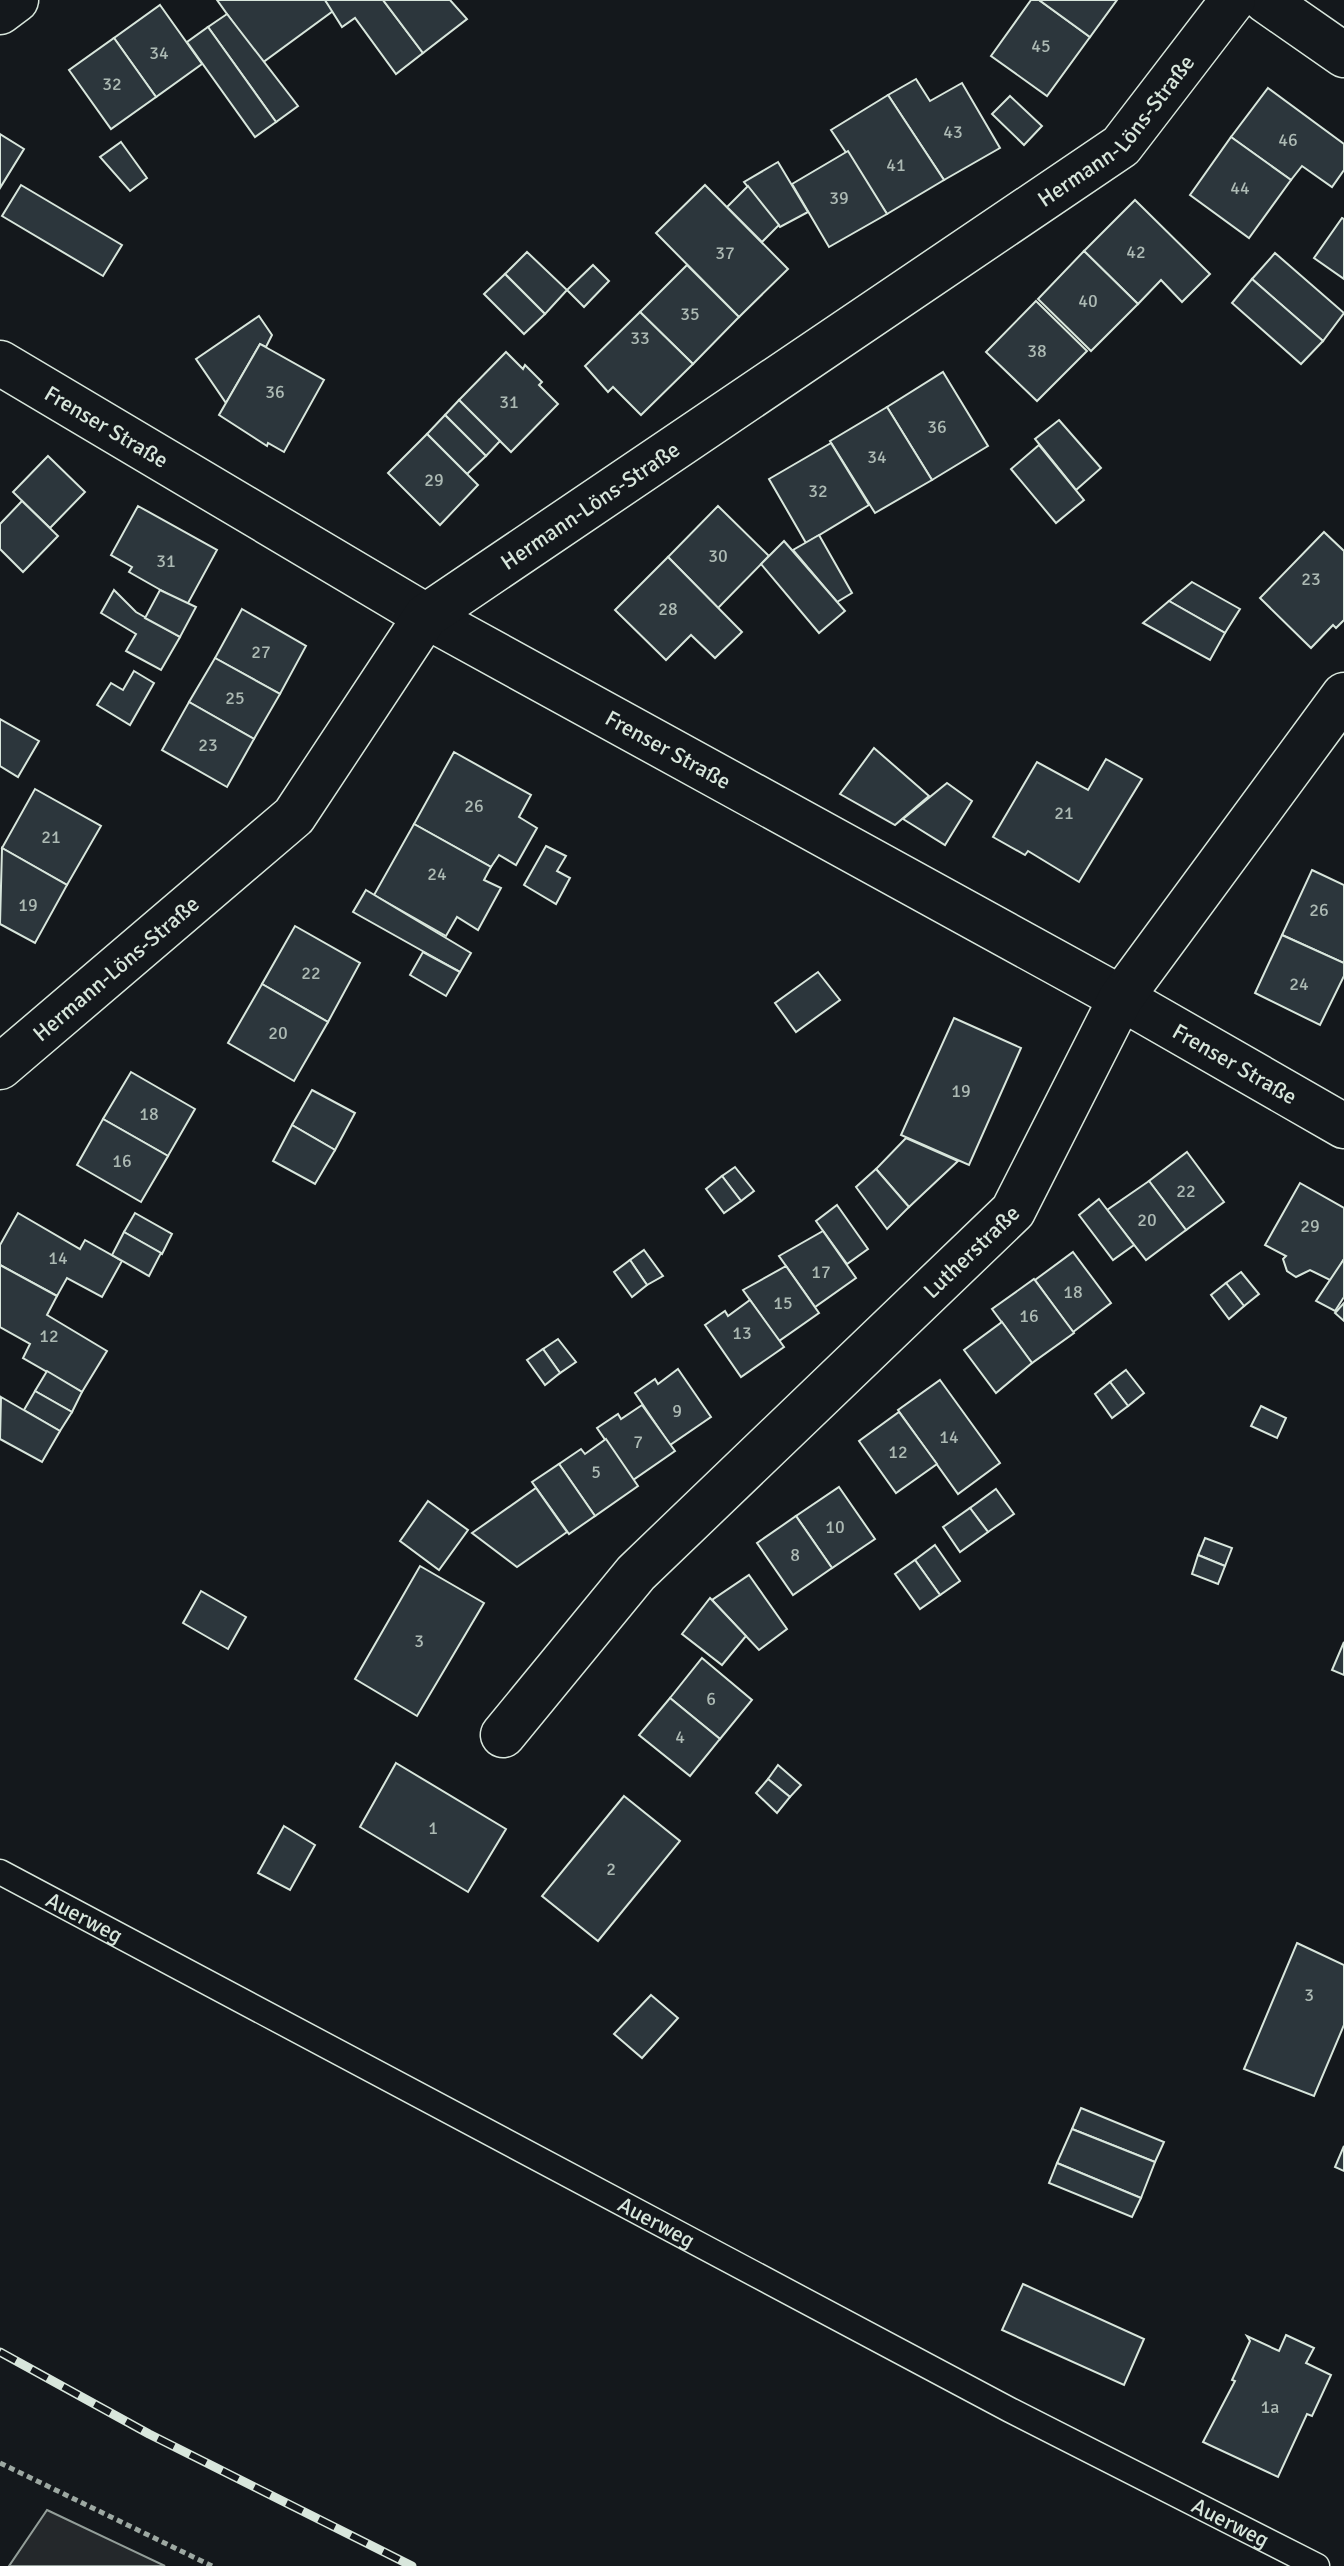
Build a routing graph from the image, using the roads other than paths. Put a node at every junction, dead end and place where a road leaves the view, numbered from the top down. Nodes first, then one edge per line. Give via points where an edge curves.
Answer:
1 (16, 0) edge
2 (1233, 0) edge
3 (1265, 0) edge
4 (0, 12) edge
5 (1344, 55) edge
6 (0, 363) edge
7 (426, 616) junction
8 (1344, 695) edge
9 (1121, 998) junction
10 (0, 1067) edge
11 (1344, 1126) edge
12 (503, 1735) dead end
13 (0, 1872) edge
14 (1317, 2566) edge

1 - 4 street
2 - 7 street, Hermann-Löns-Straße via 1121,146
3 - 5 street
6 - 7 street, Frenser Straße
7 - 9 street, Frenser Straße
7 - 10 street, Hermann-Löns-Straße via 294,816
8 - 9 street, Lutherstraße
9 - 11 street, Frenser Straße
9 - 12 street, Lutherstraße via 1013,1211 636,1573
13 - 14 lane, Auerweg via 1010,2410

